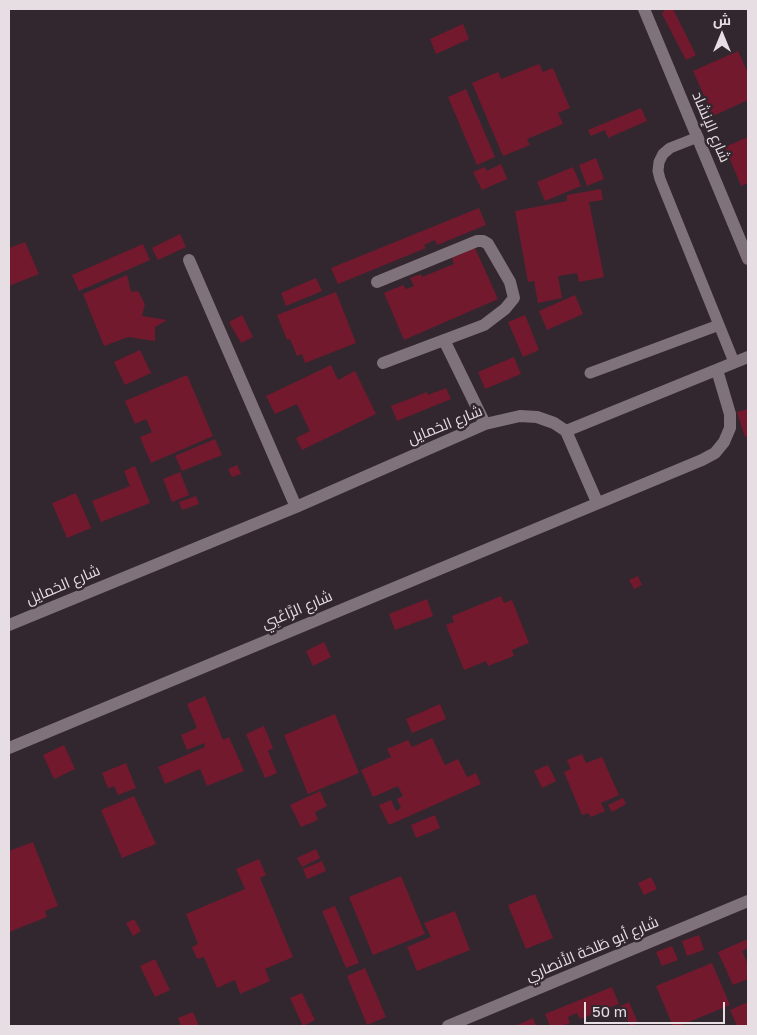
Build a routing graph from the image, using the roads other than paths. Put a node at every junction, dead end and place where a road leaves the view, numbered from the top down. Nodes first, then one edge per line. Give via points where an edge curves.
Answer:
1 (644, 9) edge
2 (698, 137) junction
3 (748, 258) edge
4 (189, 260) dead end
5 (377, 282) dead end
6 (719, 325) junction
7 (444, 340) junction
8 (748, 357) edge
9 (734, 362) junction
10 (383, 363) dead end
11 (717, 370) junction
12 (590, 373) dead end
13 (485, 424) junction
14 (566, 431) junction
15 (597, 502) junction
16 (296, 507) junction
17 (9, 626) edge
18 (9, 748) edge
19 (748, 901) edge
20 (448, 1026) edge

1 - 2 street, شارع الإنشاد
2 - 3 street, شارع الإنشاد
2 - 6 lane via 670,148 663,154 658,171
4 - 16 street
5 - 7 street via 477,241 488,244 510,282 514,298 484,325
6 - 9 lane
6 - 12 lane
7 - 10 street
7 - 13 street
8 - 9 street
9 - 11 street
11 - 14 street
11 - 15 street, شارع الرَّاعْبِي via 730,414 730,428 715,453
13 - 14 street, شارع الخمايل via 520,416 538,417
13 - 16 street, شارع الخمايل
14 - 15 street
15 - 18 street, شارع الرَّاعْبِي
16 - 17 street, شارع الخمايل
19 - 20 street, شارع أبو طَلحَة الأَنصاري

